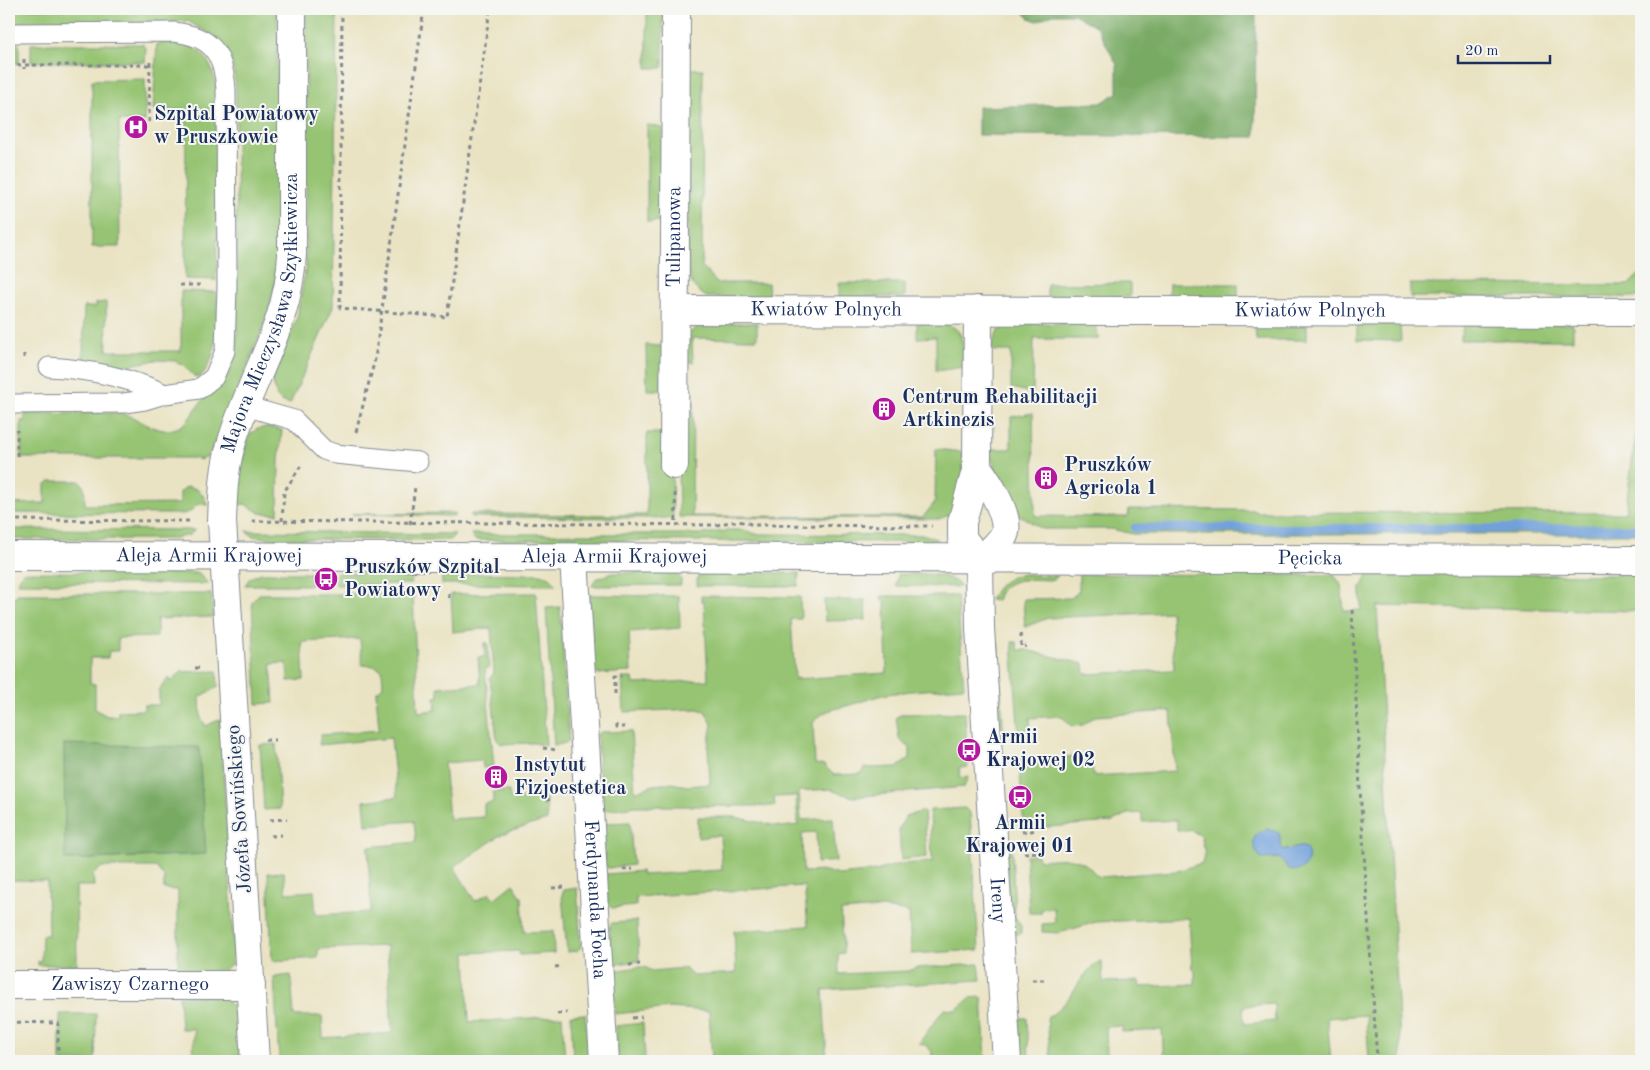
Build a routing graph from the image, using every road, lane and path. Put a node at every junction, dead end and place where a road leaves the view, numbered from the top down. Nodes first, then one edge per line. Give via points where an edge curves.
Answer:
1 (292, 9) edge
2 (342, 9) edge
3 (424, 9) edge
4 (490, 9) edge
5 (676, 9) edge
6 (9, 33) edge
7 (150, 34) junction
8 (9, 65) edge
9 (150, 65) junction
10 (149, 122) dead end
11 (180, 285) dead end
12 (198, 285) dead end
13 (675, 310) junction
14 (978, 310) junction
15 (382, 312) junction
16 (1641, 312) edge
17 (49, 367) dead end
18 (165, 394) junction
19 (364, 403) dead end
20 (9, 404) edge
21 (245, 406) junction
22 (17, 421) dead end
23 (316, 442) junction
24 (17, 456) dead end
25 (418, 462) joint
26 (674, 465) dead end
27 (977, 467) junction
28 (9, 520) edge
29 (194, 520) dead end
30 (249, 521) dead end
31 (282, 521) junction
32 (410, 524) junction
33 (940, 526) dead end
34 (9, 556) edge
35 (224, 557) junction
36 (574, 558) junction
37 (979, 560) junction
38 (1641, 560) edge
39 (449, 590) dead end
40 (449, 598) dead end
41 (1352, 610) dead end
42 (1021, 634) dead end
43 (1026, 646) dead end
44 (622, 676) dead end
45 (616, 694) dead end
46 (615, 716) dead end
47 (625, 727) dead end
48 (1032, 759) dead end
49 (1012, 761) dead end
50 (552, 786) dead end
51 (546, 787) dead end
52 (553, 799) dead end
53 (546, 800) dead end
54 (287, 819) dead end
55 (268, 820) dead end
56 (1037, 830) dead end
57 (1016, 832) dead end
58 (1038, 852) dead end
59 (1018, 853) dead end
60 (563, 966) dead end
61 (555, 967) dead end
62 (1032, 980) dead end
63 (1045, 980) dead end
64 (9, 985) edge
65 (251, 985) junction
66 (566, 1013) dead end
67 (557, 1014) dead end
68 (9, 1022) edge
69 (58, 1061) edge
70 (255, 1061) edge
71 (604, 1061) edge
72 (1007, 1061) edge
73 (1377, 1061) edge

1 - 21 street, Majora Mieczysława Szyłkiewicza via 291,276 279,324
2 - 15 path via 340,308
3 - 15 path
4 - 15 path via 447,317
5 - 13 street, Tulipanowa
6 - 7 lane
7 - 9 path
7 - 18 lane via 173,32 205,40 221,61 226,89 226,351 214,376 204,387
8 - 9 path
9 - 10 path
11 - 12 path
13 - 14 street, Kwiatów Polnych
13 - 26 street, Tulipanowa
14 - 16 street, Kwiatów Polnych
14 - 27 street
15 - 19 path
17 - 18 lane via 98,374
18 - 20 lane via 124,403
21 - 23 lane via 294,420
21 - 35 street, Majora Mieczysława Szyłkiewicza via 233,436 224,477
22 - 24 path
23 - 25 lane via 335,454
23 - 31 path via 284,492
25 - 32 path
27 - 37 street via 962,522 962,538
27 - 37 street via 1000,506 1005,533
28 - 29 path
30 - 31 path
31 - 32 path
32 - 33 path via 717,525 742,521 753,524
34 - 35 street, Aleja Armii Krajowej
35 - 36 street, Aleja Armii Krajowej
35 - 65 street, Józefa Sowińskiego
36 - 37 street, Aleja Armii Krajowej
36 - 71 street, Ferdynanda Focha
37 - 38 street, Pęcicka
37 - 72 street, Ireny via 980,628
39 - 40 path
41 - 73 path
42 - 43 path via 1022,647
44 - 45 path via 615,676
46 - 47 path via 616,727
48 - 49 path
50 - 51 path
52 - 53 path
54 - 55 path
56 - 57 path
58 - 59 path
60 - 61 path
62 - 63 path
64 - 65 street, Zawiszy Czarnego
65 - 70 street, Józefa Sowińskiego
66 - 67 path
68 - 69 path via 58,1023

